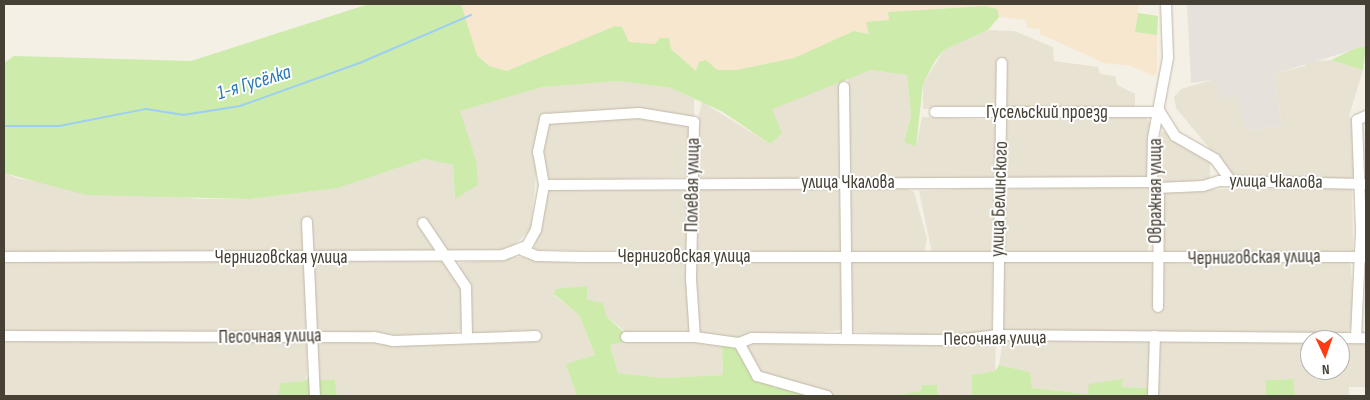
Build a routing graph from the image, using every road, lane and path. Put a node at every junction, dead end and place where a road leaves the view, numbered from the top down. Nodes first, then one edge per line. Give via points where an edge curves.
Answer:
1 (1166, 4) edge
2 (1002, 63) dead end
3 (844, 87) dead end
4 (935, 112) dead end
5 (1160, 112) junction
6 (1002, 115) junction
7 (1361, 118) edge
8 (1231, 180) junction
9 (847, 183) junction
10 (999, 183) junction
11 (694, 184) junction
12 (1362, 184) edge
13 (544, 185) junction
14 (1155, 185) junction
15 (307, 222) dead end
16 (422, 224) dead end
17 (522, 250) junction
18 (691, 255) junction
19 (1156, 256) junction
20 (4, 257) edge
21 (307, 257) junction
22 (998, 257) junction
23 (1362, 257) edge
24 (448, 258) junction
25 (846, 259) junction
26 (1158, 307) dead end
27 (998, 335) junction
28 (4, 336) edge
29 (467, 336) junction
30 (536, 336) dead end
31 (1155, 336) junction
32 (309, 337) junction
33 (626, 337) dead end
34 (695, 337) junction
35 (847, 337) junction
36 (1361, 338) edge
37 (739, 343) junction
38 (315, 396) edge
39 (827, 396) edge
40 (1153, 396) edge

1 - 5 street, Овражная улица via 1166,76
2 - 6 street, улица Белинского
3 - 9 street
4 - 6 street, Гусельский проезд
5 - 6 street, Гусельский проезд
5 - 8 street via 1175,136 1215,160
5 - 14 street, Овражная улица via 1153,138
6 - 10 street, улица Белинского
7 - 12 street
8 - 12 street, улица Чкалова
8 - 14 street, улица Чкалова
9 - 10 street, улица Чкалова
9 - 11 street, улица Чкалова
9 - 25 street
10 - 14 street, улица Чкалова
10 - 22 street, улица Белинского
11 - 13 street, улица Чкалова
11 - 13 street, Полевая улица via 694,122 639,112 545,119 538,152
11 - 18 street, Полевая улица
12 - 23 street
13 - 17 street via 536,230
14 - 19 street, Овражная улица
15 - 21 street
16 - 24 street
17 - 18 street, Черниговская улица via 537,256
17 - 24 street, Черниговская улица
18 - 25 street, Черниговская улица
18 - 34 street, Полевая улица
19 - 22 street, Черниговская улица
19 - 23 street, Черниговская улица
19 - 26 street, Овражная улица
20 - 21 street, Черниговская улица
21 - 24 street, Черниговская улица
21 - 32 street
22 - 25 street, Черниговская улица
22 - 27 street, улица Белинского
23 - 36 street
24 - 29 street via 466,287
25 - 35 street
27 - 31 street, Песочная улица
27 - 35 street, Песочная улица via 957,340
28 - 32 street, Песочная улица
29 - 30 street, Песочная улица
29 - 32 street, Песочная улица via 393,341 374,336
31 - 36 street, Песочная улица
31 - 40 street
32 - 38 street
33 - 34 street, Песочная улица
34 - 37 street, Песочная улица
35 - 37 street, Песочная улица via 752,338
37 - 39 street via 757,376

